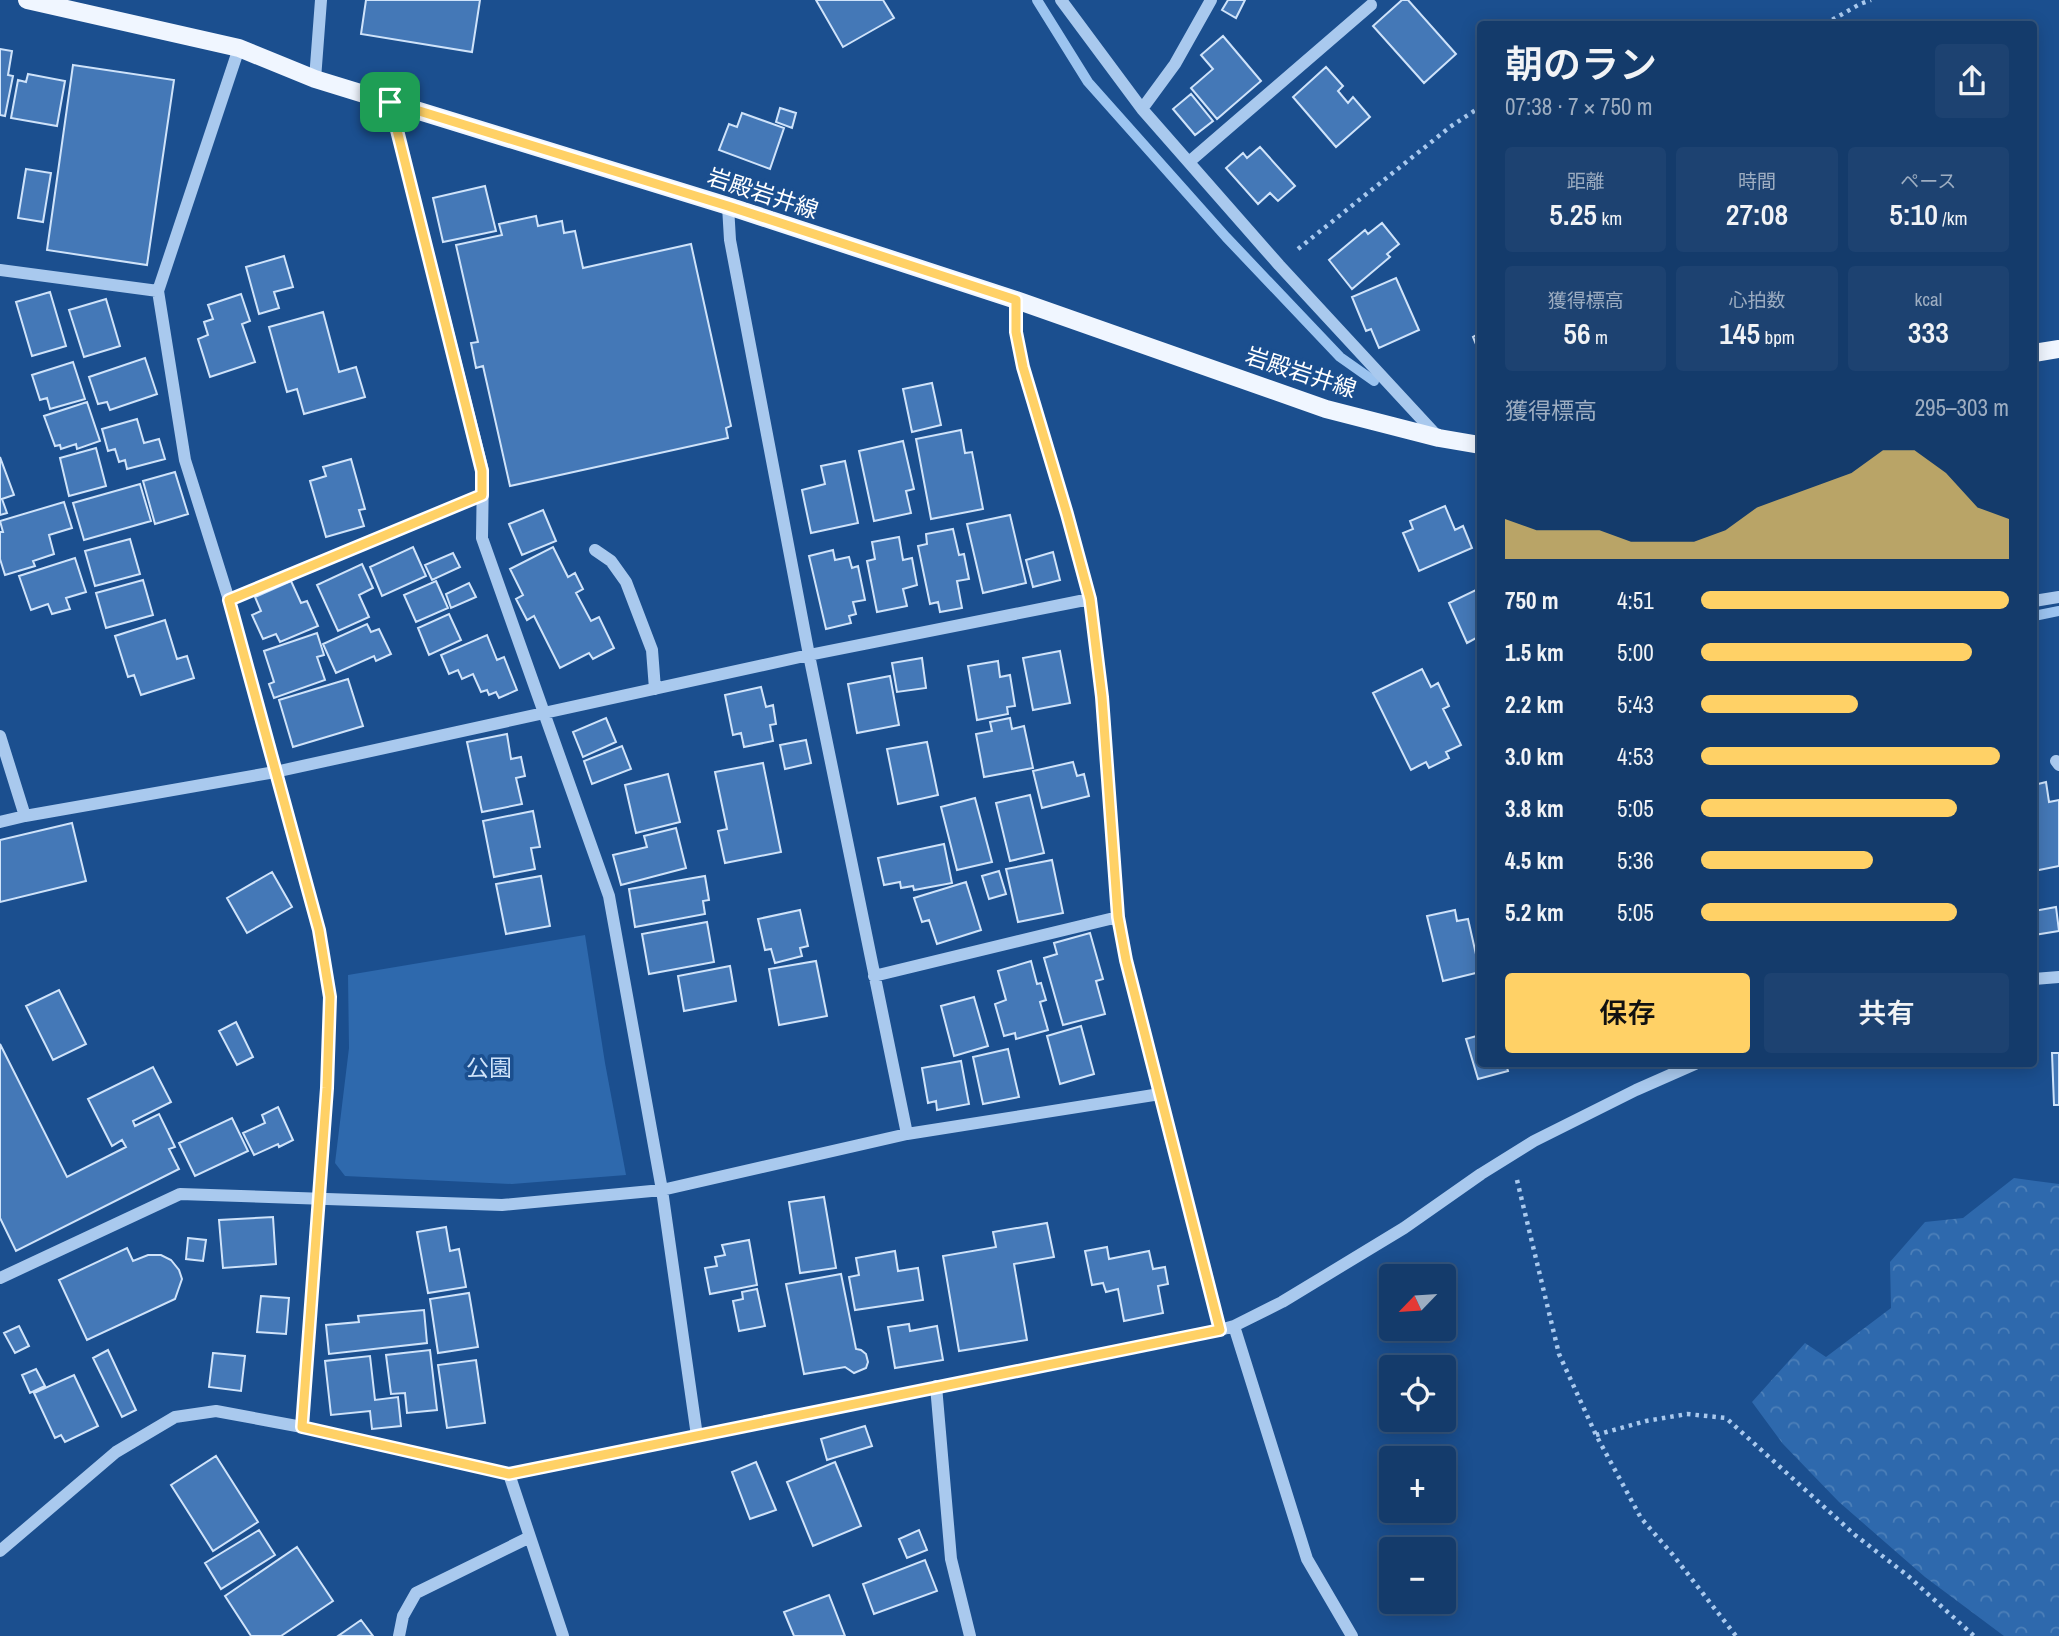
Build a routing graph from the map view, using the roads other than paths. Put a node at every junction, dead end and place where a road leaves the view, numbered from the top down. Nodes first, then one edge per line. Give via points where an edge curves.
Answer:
1 (27, 0) edge
2 (321, 0) edge
3 (1061, 0) edge
4 (1211, 0) edge
5 (1371, 5) dead end
6 (239, 48) junction
7 (315, 79) junction
8 (390, 102) junction
9 (1142, 108) junction
10 (1189, 162) junction
11 (728, 206) junction
12 (0, 270) edge
13 (158, 291) junction
14 (1016, 300) junction
15 (2059, 349) edge
16 (2037, 353) edge
17 (1439, 438) junction
18 (1477, 444) edge
19 (482, 495) junction
20 (595, 550) dead end
21 (2059, 597) edge
22 (1090, 599) junction
23 (229, 600) junction
24 (2037, 601) edge
25 (809, 655) junction
26 (655, 689) junction
27 (545, 713) junction
28 (0, 736) edge
29 (275, 772) junction
30 (25, 816) junction
31 (0, 822) edge
32 (1118, 917) junction
33 (874, 976) junction
34 (2059, 977) edge
35 (2037, 979) edge
36 (1688, 1067) edge
37 (1160, 1094) junction
38 (907, 1134) junction
39 (662, 1190) junction
40 (319, 1198) junction
41 (0, 1278) edge
42 (1234, 1326) junction
43 (1220, 1330) junction
44 (936, 1387) junction
45 (302, 1427) junction
46 (697, 1436) junction
47 (509, 1474) junction
48 (530, 1537) junction
49 (0, 1551) edge
50 (399, 1636) edge
51 (563, 1636) edge
52 (970, 1636) edge
53 (1352, 1636) edge

1 - 6 main road, 岩殿岩井線
2 - 7 street
3 - 9 street
4 - 9 street via 1175,64
5 - 10 street
6 - 7 main road, 岩殿岩井線
6 - 13 street
7 - 8 main road, 岩殿岩井線
8 - 11 main road, 岩殿岩井線
8 - 19 street via 482,471
9 - 10 street
10 - 17 street
11 - 14 main road, 岩殿岩井線
11 - 25 street via 730,240
12 - 13 street
13 - 23 street via 185,460
14 - 17 main road, 岩殿岩井線 via 1326,409
14 - 22 street via 1023,367
15 - 16 main road
17 - 18 main road, 岩殿岩井線
19 - 23 street
19 - 27 street via 482,538
20 - 26 street via 611,561 626,582 652,650
21 - 24 street
22 - 25 street
22 - 32 street
23 - 29 street
25 - 26 street
25 - 33 street
26 - 27 street
27 - 29 street
27 - 39 street via 609,896
28 - 30 street
29 - 30 street
29 - 40 street via 319,930 330,997
30 - 31 street
32 - 33 street
32 - 37 street
33 - 38 street
34 - 35 street
36 - 42 street via 1534,1141 1404,1228
37 - 38 street
37 - 43 street
38 - 39 street
39 - 40 street via 502,1205
39 - 46 street
40 - 41 street via 180,1194
40 - 45 street
42 - 43 street
42 - 53 street via 1307,1559
43 - 44 street
44 - 46 street
44 - 52 street via 951,1559
45 - 47 street
45 - 49 street via 216,1411 175,1417 116,1451
46 - 47 street
47 - 48 street
48 - 50 street via 416,1593 403,1616
48 - 51 street

